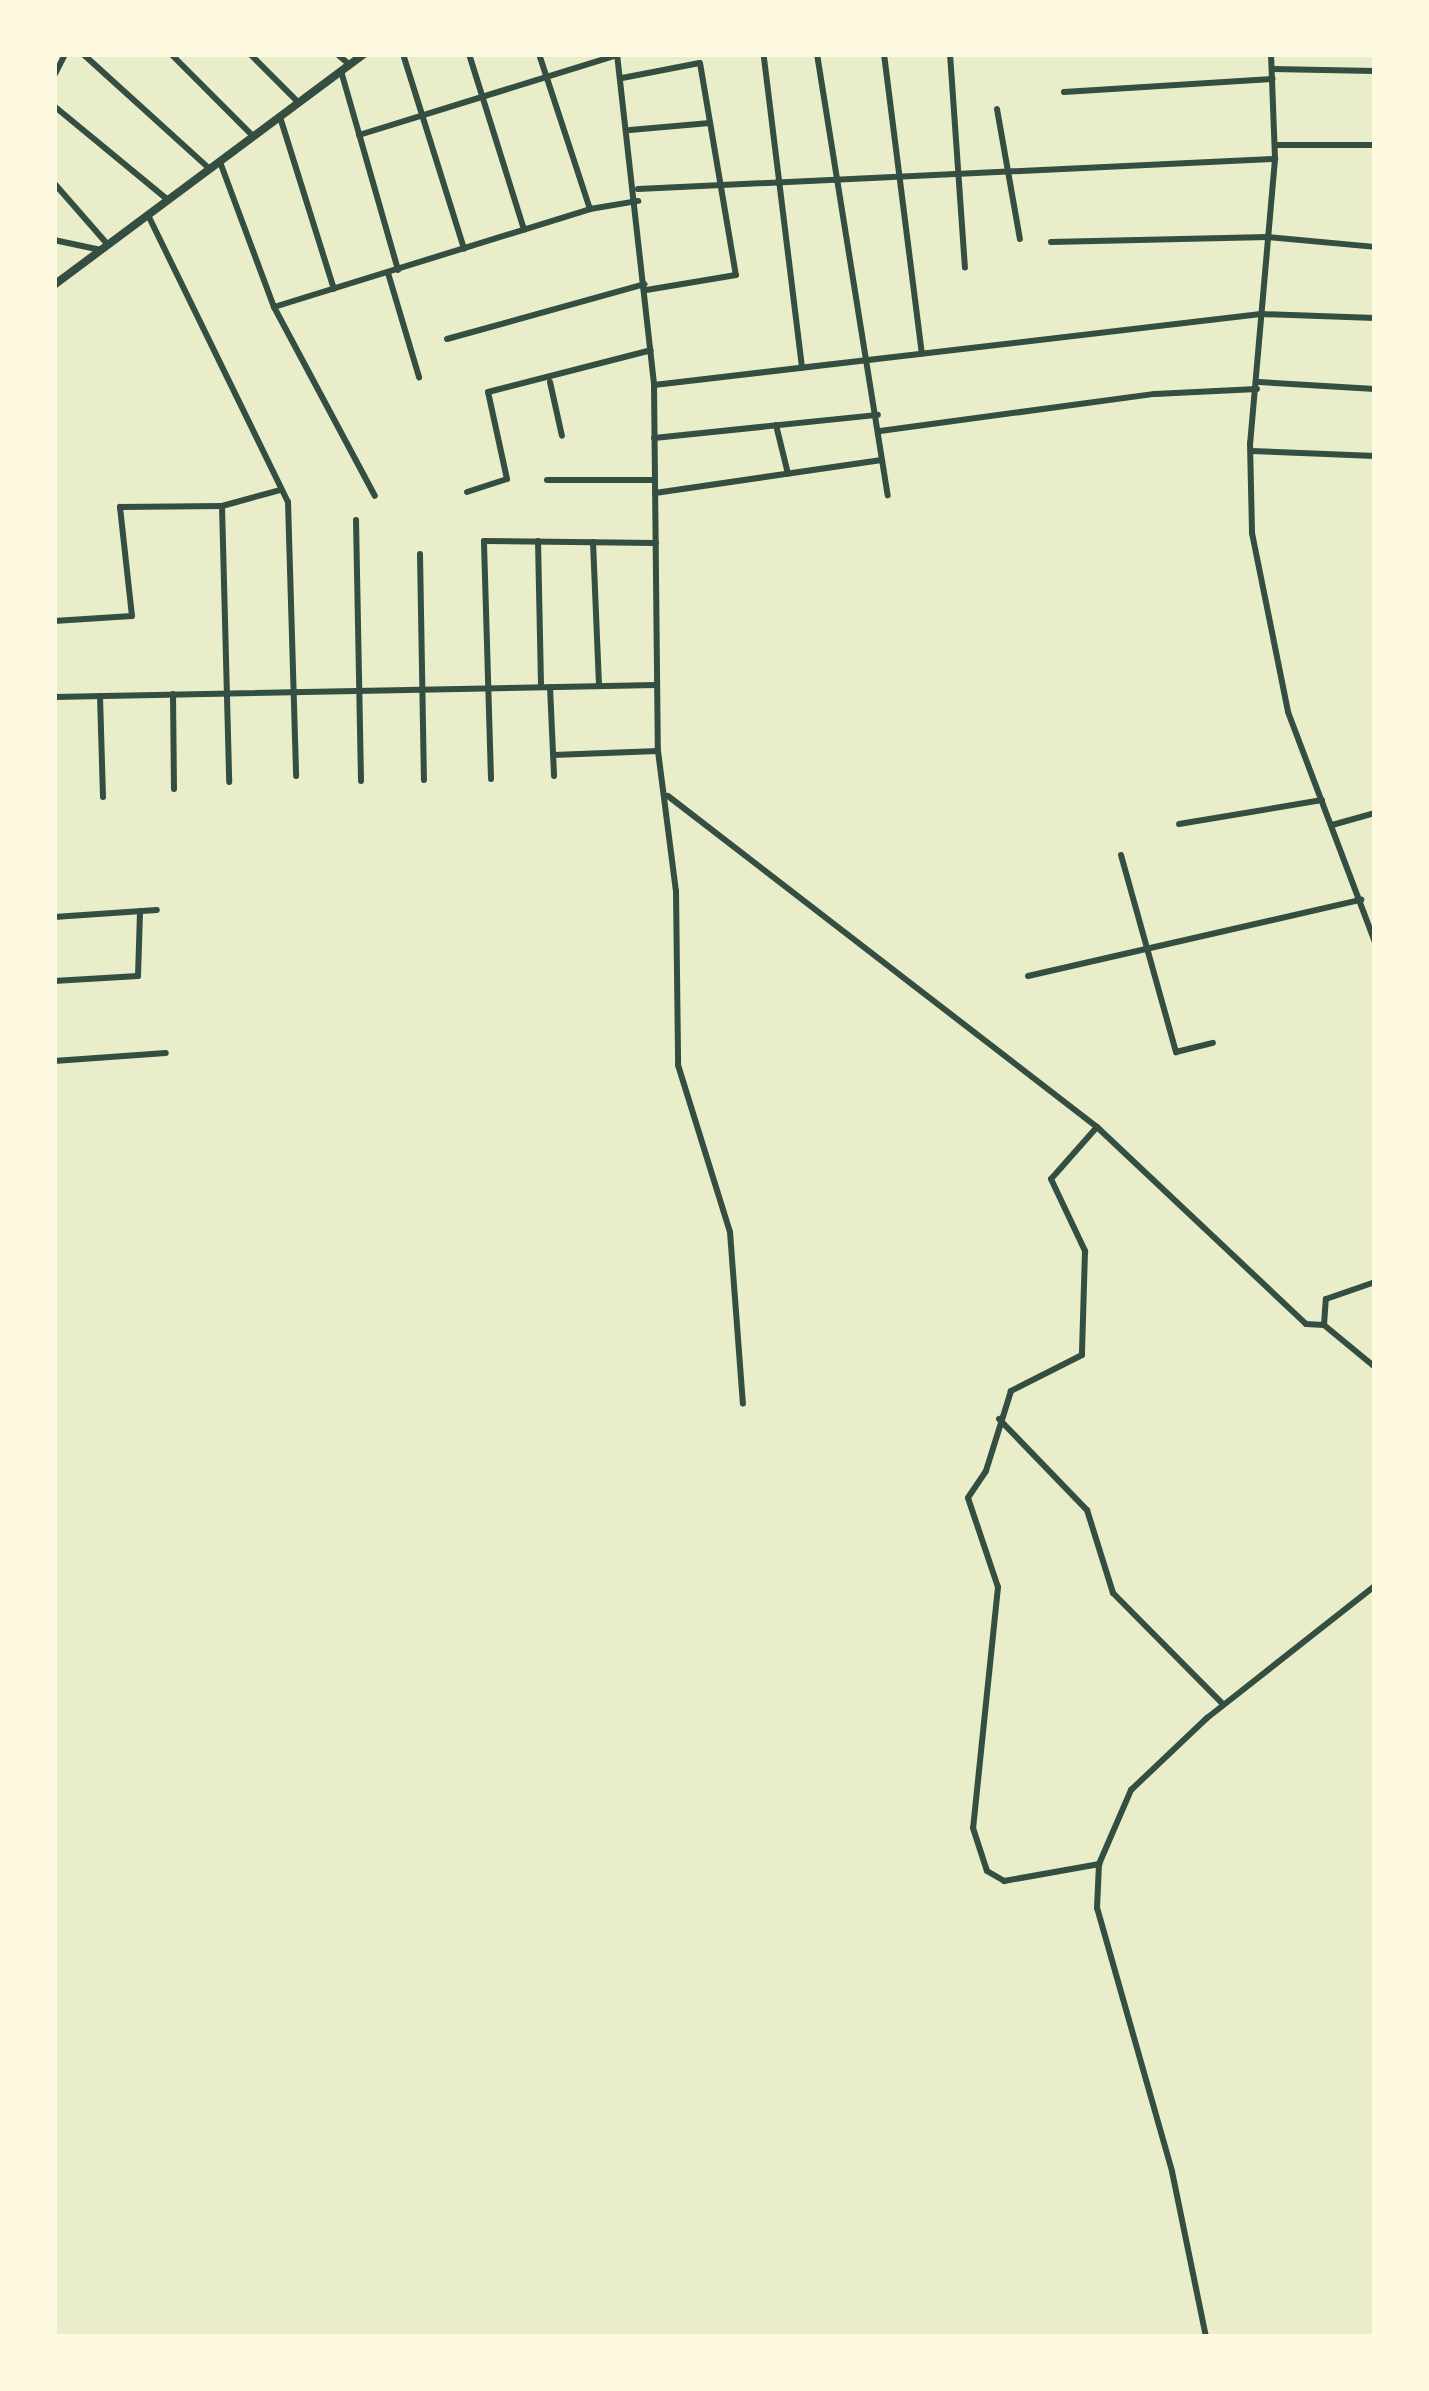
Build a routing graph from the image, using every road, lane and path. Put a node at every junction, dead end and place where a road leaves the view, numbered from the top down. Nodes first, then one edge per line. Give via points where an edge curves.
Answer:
1 (65, 54) edge
2 (83, 54) edge
3 (171, 54) edge
4 (250, 54) edge
5 (338, 54) edge
6 (364, 54) edge
7 (403, 54) edge
8 (469, 54) edge
9 (539, 54) edge
10 (617, 54) edge
11 (817, 54) edge
12 (884, 54) edge
13 (950, 54) edge
14 (1270, 54) edge
15 (764, 58) dead end
16 (345, 68) junction
17 (1272, 69) junction
18 (1375, 71) edge
19 (546, 73) junction
20 (54, 76) edge
21 (622, 78) junction
22 (1274, 79) junction
23 (1064, 92) dead end
24 (482, 96) junction
25 (299, 103) junction
26 (54, 106) edge
27 (997, 110) dead end
28 (422, 116) junction
29 (280, 117) junction
30 (711, 122) junction
31 (630, 130) junction
32 (359, 135) junction
33 (254, 137) junction
34 (1375, 145) edge
35 (1275, 146) junction
36 (1275, 159) junction
37 (220, 162) junction
38 (210, 169) junction
39 (1008, 171) junction
40 (957, 174) junction
41 (895, 177) junction
42 (837, 179) junction
43 (781, 182) junction
44 (54, 183) edge
45 (722, 185) junction
46 (638, 189) junction
47 (169, 200) junction
48 (638, 201) junction
49 (590, 209) junction
50 (148, 215) junction
51 (524, 230) junction
52 (1268, 237) junction
53 (1020, 239) dead end
54 (54, 241) edge
55 (1051, 242) dead end
56 (105, 247) junction
57 (1375, 247) edge
58 (464, 249) junction
59 (965, 267) dead end
60 (398, 269) junction
61 (388, 273) junction
62 (54, 284) edge
63 (646, 287) junction
64 (334, 290) junction
65 (274, 307) junction
66 (1261, 314) junction
67 (1375, 318) edge
68 (447, 339) dead end
69 (651, 350) junction
70 (922, 354) junction
71 (868, 361) junction
72 (802, 368) junction
73 (419, 376) dead end
74 (550, 382) junction
75 (654, 385) junction
76 (1258, 386) junction
77 (1375, 389) edge
78 (879, 415) junction
79 (776, 424) junction
80 (880, 431) junction
81 (562, 436) dead end
82 (654, 437) junction
83 (1251, 451) junction
84 (1375, 456) edge
85 (882, 460) junction
86 (788, 473) junction
87 (655, 479) junction
88 (547, 480) dead end
89 (282, 490) junction
90 (466, 492) dead end
91 (655, 493) junction
92 (888, 495) dead end
93 (375, 496) dead end
94 (222, 506) junction
95 (356, 520) dead end
96 (538, 542) junction
97 (593, 542) junction
98 (656, 543) junction
99 (420, 554) dead end
100 (54, 621) edge
101 (657, 685) junction
102 (599, 686) junction
103 (546, 687) junction
104 (488, 688) junction
105 (423, 689) junction
106 (360, 691) junction
107 (294, 692) junction
108 (229, 693) junction
109 (173, 694) junction
110 (100, 696) junction
111 (54, 697) edge
112 (658, 752) junction
113 (553, 754) junction
114 (296, 776) dead end
115 (554, 776) dead end
116 (490, 779) dead end
117 (424, 780) dead end
118 (361, 781) dead end
119 (229, 782) dead end
120 (174, 789) dead end
121 (667, 795) junction
122 (103, 797) dead end
123 (1322, 800) junction
124 (1375, 813) edge
125 (1179, 824) dead end
126 (1332, 825) junction
127 (1121, 855) dead end
128 (1361, 901) junction
129 (158, 910) dead end
130 (140, 911) junction
131 (54, 917) edge
132 (1375, 942) edge
133 (1146, 951) junction
134 (1028, 976) dead end
135 (54, 980) edge
136 (1213, 1043) dead end
137 (166, 1053) dead end
138 (54, 1061) edge
139 (1097, 1127) junction
140 (1375, 1282) edge
141 (1324, 1325) junction
142 (1375, 1367) edge
143 (743, 1404) dead end
144 (999, 1419) junction
145 (1375, 1586) edge
146 (1223, 1705) junction
147 (1099, 1864) junction
148 (1206, 2337) edge

1 - 20 street
2 - 38 street
3 - 33 street
4 - 25 street
5 - 16 street
6 - 16 street
7 - 28 street
8 - 24 street
9 - 19 street
10 - 19 street
10 - 21 street
11 - 42 street
12 - 41 street
13 - 40 street
14 - 17 street
15 - 43 street
16 - 25 street
16 - 32 street
17 - 18 street
17 - 22 street
19 - 24 street
19 - 49 street
21 - 30 street via 700,63
21 - 31 street
22 - 23 street
22 - 35 street
24 - 28 street
24 - 51 street
25 - 29 street
26 - 47 street
27 - 39 street
28 - 32 street
28 - 58 street
29 - 33 street
29 - 64 street
30 - 31 street
30 - 45 street
31 - 46 street
32 - 60 street
33 - 37 street
34 - 35 street
35 - 36 street
36 - 39 street
36 - 52 street
37 - 38 street
37 - 65 street
38 - 47 street
39 - 40 street
39 - 53 street
40 - 41 street
40 - 59 street
41 - 42 street
41 - 70 street
42 - 43 street
42 - 71 street
43 - 45 street
43 - 72 street
44 - 56 street
45 - 46 street
45 - 63 street via 736,275
46 - 48 street
47 - 50 street
48 - 49 street
48 - 63 street
49 - 51 street
50 - 56 street
50 - 89 street
51 - 58 street
52 - 55 street
52 - 57 street
52 - 66 street
54 - 56 street
56 - 62 street
58 - 60 street
60 - 61 street
61 - 64 street
61 - 73 street
63 - 68 street
63 - 69 street
64 - 65 street
65 - 93 street
66 - 67 street
66 - 70 street
66 - 76 street
69 - 74 street
69 - 75 street
70 - 71 street
71 - 72 street
71 - 78 street
72 - 75 street
74 - 81 street
74 - 90 street via 488,392 507,479
75 - 82 street
76 - 77 street
76 - 80 street
76 - 83 street
78 - 79 street
78 - 80 street
79 - 82 street
79 - 86 street
80 - 85 street
82 - 87 street
83 - 84 street
83 - 123 street via 1252,533 1285,697
85 - 86 street
85 - 92 street
86 - 91 street
87 - 88 street
87 - 91 street
89 - 94 street
89 - 107 street
91 - 98 street
94 - 100 street via 119,507 132,616
94 - 108 street
95 - 106 street
96 - 97 street
96 - 103 street
96 - 104 street via 484,541
97 - 98 street
97 - 102 street
98 - 101 street
99 - 105 street
101 - 102 street
101 - 112 street
102 - 103 street
103 - 104 street
103 - 113 street
104 - 105 street
104 - 116 street
105 - 106 street
105 - 117 street
106 - 107 street
106 - 118 street
107 - 108 street
107 - 114 street
108 - 109 street
108 - 119 street
109 - 110 street
109 - 120 street
110 - 111 street
110 - 122 street
112 - 113 street
112 - 121 street
113 - 115 street
121 - 139 street
121 - 143 street via 677,1064 730,1232
123 - 125 street
123 - 126 street
124 - 126 street
126 - 128 street
127 - 133 street
128 - 132 street
128 - 133 street
129 - 130 street
130 - 131 street
130 - 135 street via 138,976
133 - 134 street
133 - 136 street via 1176,1052
137 - 138 street
139 - 141 street via 1306,1324
139 - 144 street via 1051,1179 1085,1251 1082,1355 1010,1391
140 - 141 street via 1326,1299
141 - 142 street
144 - 146 street via 1088,1510 1113,1593
144 - 147 street via 986,1471 968,1498 998,1586 973,1828 987,1871 1004,1881
145 - 146 street
146 - 147 street via 1131,1790
147 - 148 street via 1097,1908 1172,2171

